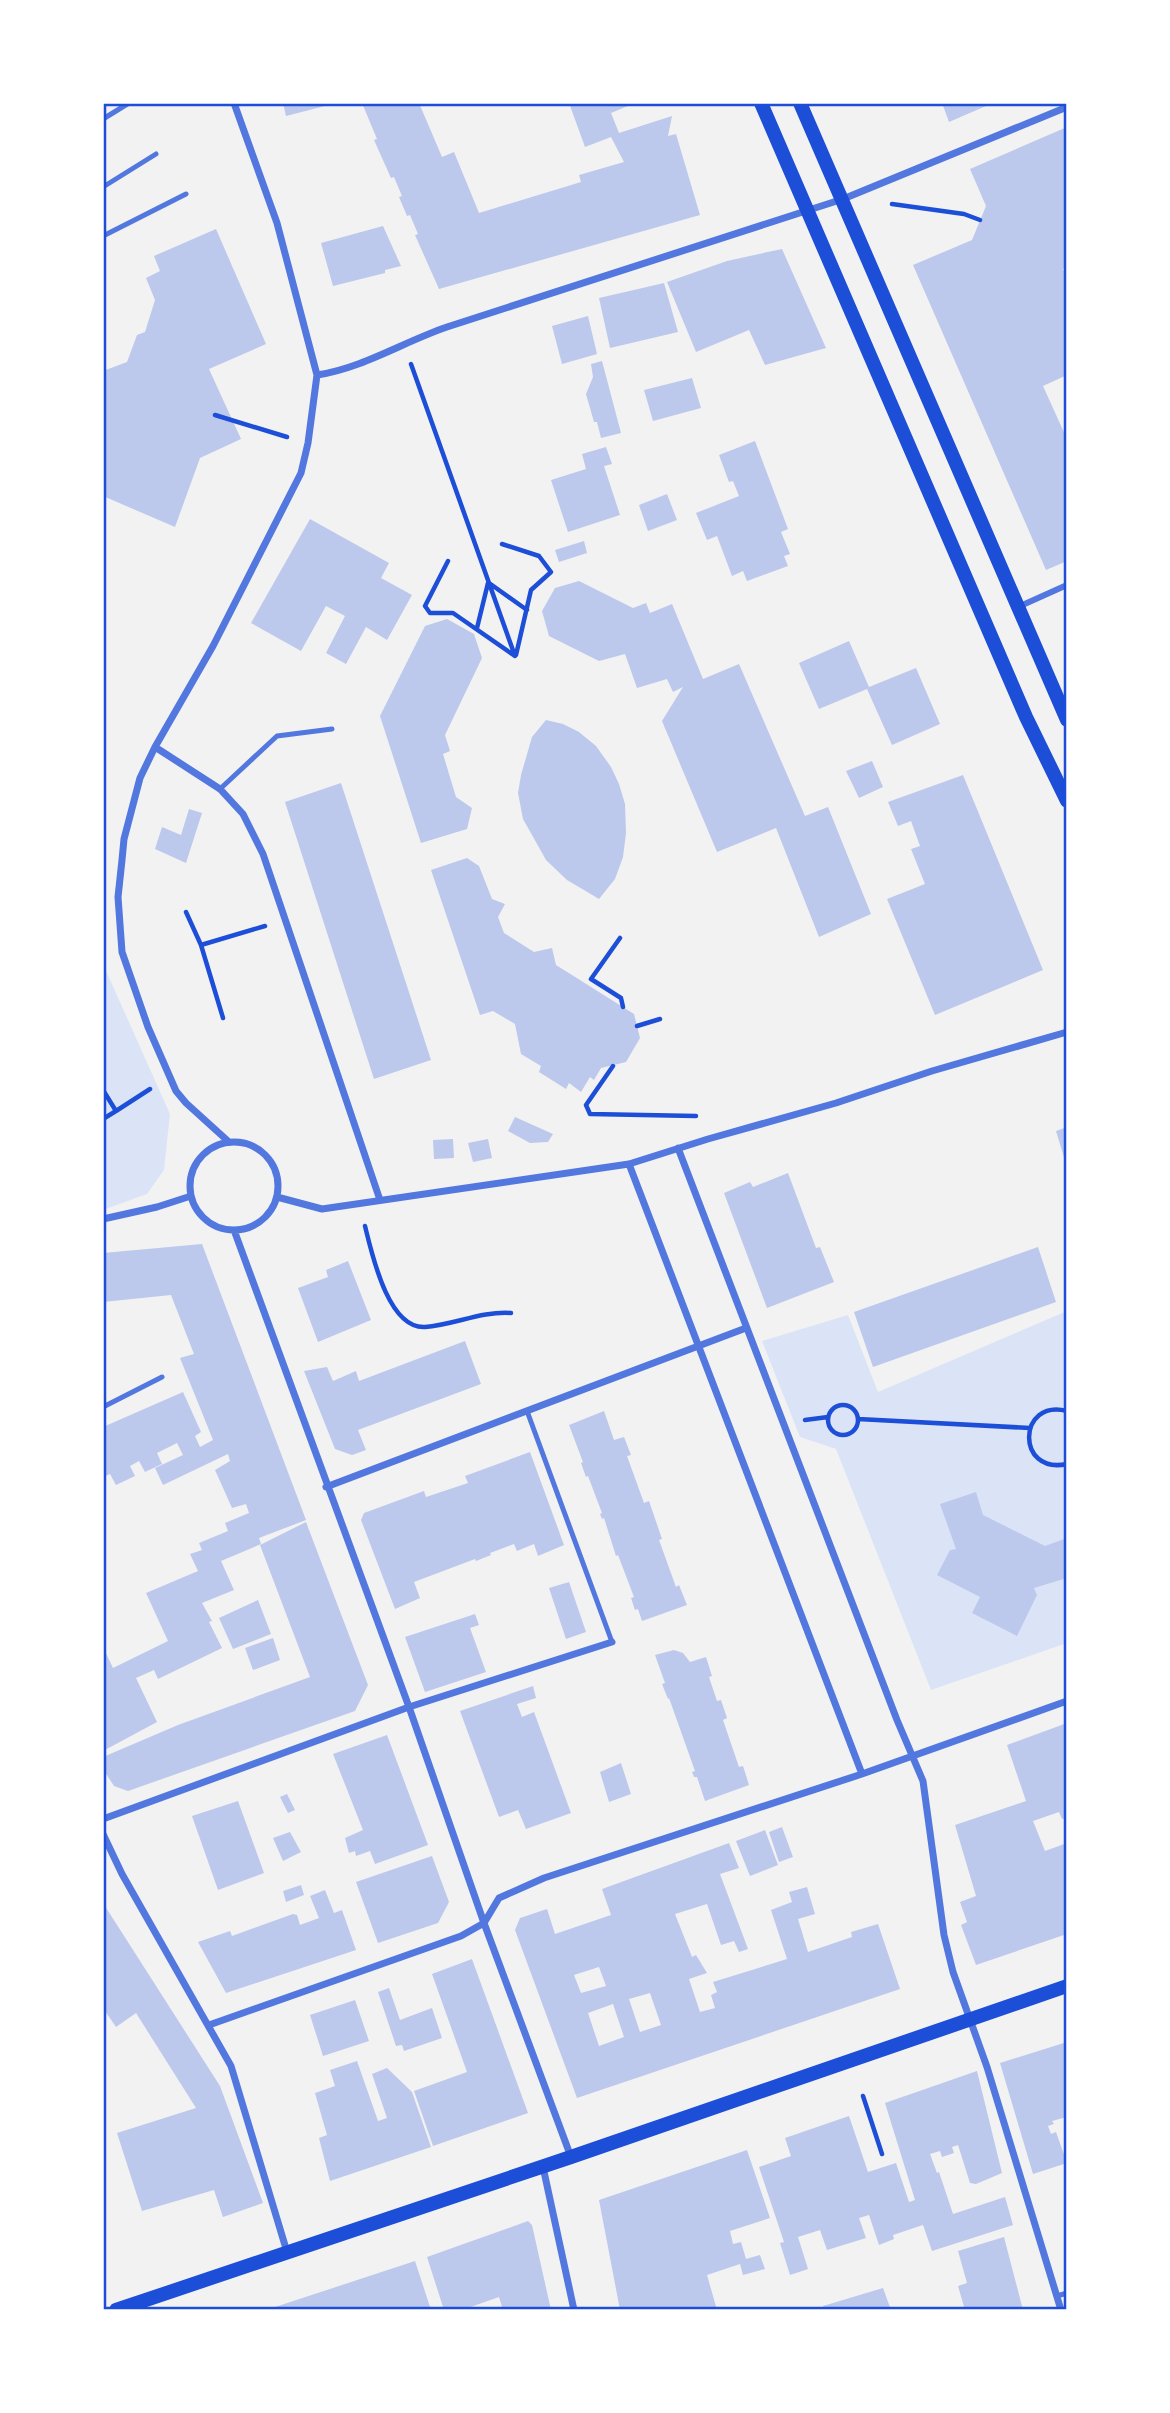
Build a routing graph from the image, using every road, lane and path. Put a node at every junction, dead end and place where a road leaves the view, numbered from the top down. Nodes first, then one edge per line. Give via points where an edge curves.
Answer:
1 (129, 103) edge
2 (234, 103) edge
3 (761, 103) edge
4 (800, 103) edge
5 (1067, 107) edge
6 (103, 119) edge
7 (156, 154) dead end
8 (103, 187) edge
9 (870, 188) junction
10 (186, 194) dead end
11 (842, 200) junction
12 (808, 212) junction
13 (980, 220) dead end
14 (103, 236) edge
15 (403, 343) junction
16 (317, 375) junction
17 (215, 415) dead end
18 (308, 443) junction
19 (502, 544) dead end
20 (448, 561) dead end
21 (489, 583) junction
22 (1067, 585) edge
23 (1018, 607) junction
24 (527, 610) junction
25 (477, 628) junction
26 (515, 656) junction
27 (1067, 720) edge
28 (332, 729) dead end
29 (155, 747) junction
30 (220, 789) junction
31 (1067, 802) edge
32 (186, 912) dead end
33 (286, 920) junction
34 (620, 938) dead end
35 (201, 945) junction
36 (623, 1007) dead end
37 (223, 1018) dead end
38 (660, 1019) dead end
39 (637, 1026) dead end
40 (1067, 1032) edge
41 (613, 1066) dead end
42 (170, 1077) junction
43 (103, 1090) edge
44 (116, 1111) junction
45 (696, 1116) dead end
46 (103, 1119) edge
47 (229, 1142) junction
48 (678, 1148) junction
49 (629, 1164) junction
50 (191, 1196) junction
51 (277, 1197) junction
52 (380, 1200) junction
53 (362, 1203) junction
54 (103, 1219) edge
55 (234, 1230) junction
56 (511, 1313) dead end
57 (746, 1328) junction
58 (698, 1347) junction
59 (162, 1377) dead end
60 (103, 1407) edge
61 (527, 1411) junction
62 (1067, 1411) edge
63 (858, 1419) junction
64 (1030, 1428) junction
65 (1067, 1464) edge
66 (326, 1487) junction
67 (612, 1642) joint
68 (1067, 1701) edge
69 (409, 1707) junction
70 (911, 1755) junction
71 (862, 1774) junction
72 (103, 1819) edge
73 (103, 1835) edge
74 (484, 1923) junction
75 (1067, 1986) edge
76 (971, 2019) junction
77 (209, 2025) junction
78 (863, 2096) dead end
79 (882, 2154) dead end
80 (571, 2157) junction
81 (543, 2166) junction
82 (287, 2252) junction
83 (1067, 2293) edge
84 (1056, 2296) junction
85 (116, 2310) edge
86 (574, 2310) edge
87 (1061, 2310) edge

1 - 6 lane
2 - 16 street via 277,223
3 - 12 main road
4 - 11 main road
5 - 9 street
7 - 8 lane
9 - 11 street
9 - 13 path via 883,203
10 - 14 lane
11 - 12 street
11 - 23 main road
12 - 15 street
12 - 31 main road
15 - 16 street via 369,361
15 - 21 path
16 - 18 street
17 - 18 path
18 - 29 street via 301,473 214,646
19 - 24 path via 539,556 550,570 531,590
20 - 25 path via 425,606 430,613 453,613
21 - 24 path
21 - 25 path
21 - 26 path
22 - 23 street
23 - 27 main road
24 - 26 path
25 - 26 path
28 - 30 lane via 277,736
29 - 30 street
29 - 42 street via 140,778 124,839 118,917 122,952
30 - 33 street via 243,814
32 - 35 path
33 - 35 path
33 - 52 street
34 - 36 path via 591,979 621,998
35 - 37 path
38 - 39 path
40 - 48 street
41 - 45 path via 586,1105 590,1114
42 - 44 path
42 - 47 street via 186,1103
43 - 44 path
44 - 46 path
47 - 50 street via 199,1158 192,1172
47 - 51 street via 247,1144 264,1154 274,1166
48 - 49 street
48 - 57 street
49 - 52 street
49 - 58 street
50 - 54 street
50 - 55 street via 211,1224
51 - 53 street via 322,1209
51 - 55 street via 261,1222
52 - 53 street
53 - 56 path via 383,1288 409,1324 424,1327 494,1312
55 - 66 street
57 - 58 street
57 - 70 street
58 - 61 street
58 - 71 street
59 - 60 lane
61 - 66 street
61 - 67 lane
62 - 64 path via 1040,1414
63 - 63 path via 855,1429 842,1434 830,1426 828,1417 833,1409 846,1405 855,1410
63 - 64 path
64 - 65 path via 1030,1446 1040,1461
66 - 69 street
67 - 69 street
68 - 70 street
69 - 72 street
69 - 74 street
70 - 71 street
70 - 76 street via 923,1781 944,1935
71 - 74 street via 544,1878 499,1898
73 - 77 street
74 - 77 street via 461,1936
74 - 80 street
75 - 76 main road
76 - 80 main road
76 - 84 street
77 - 82 street via 231,2066
78 - 79 path
80 - 81 main road
81 - 82 main road
81 - 86 street
82 - 85 main road
83 - 84 lane
84 - 87 street

